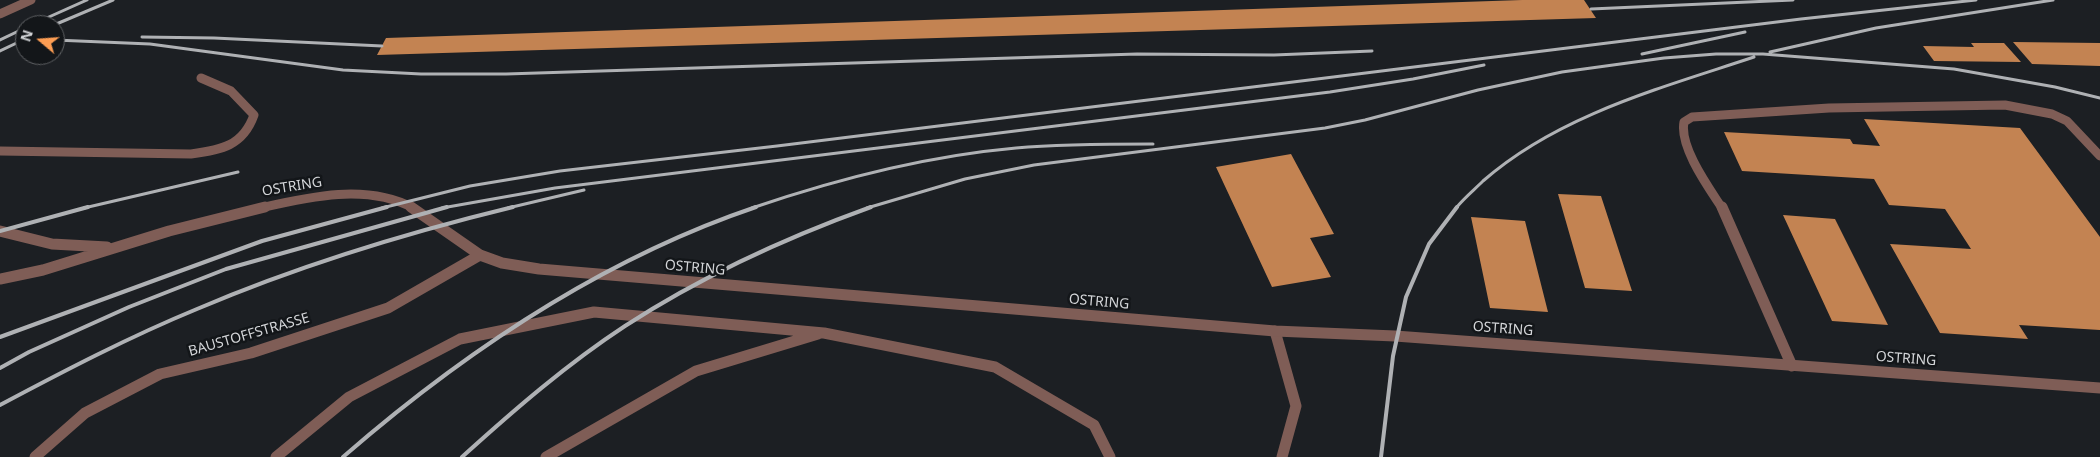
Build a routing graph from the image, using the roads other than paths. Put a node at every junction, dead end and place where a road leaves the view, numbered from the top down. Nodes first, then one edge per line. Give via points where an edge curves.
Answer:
1 (31, 0) edge
2 (0, 14) edge
3 (201, 78) dead end
4 (0, 151) edge
5 (2100, 156) edge
6 (0, 231) edge
7 (120, 246) junction
8 (480, 255) junction
9 (0, 279) edge
10 (1275, 331) junction
11 (824, 333) junction
12 (1792, 366) junction
13 (2100, 388) edge
14 (35, 457) edge
15 (276, 457) edge
16 (546, 457) edge
17 (1110, 457) edge
18 (1282, 457) edge

1 - 2 street
3 - 4 street via 221,84 241,98 254,115 250,128 238,141 215,151 191,154
5 - 12 street via 2067,121 2052,114 2005,105 1829,108 1692,117 1684,122 1682,131 1698,172 1724,210
6 - 7 street, OSTRING via 25,240 55,245 80,248
7 - 8 street, OSTRING via 231,214 347,194 403,202 423,212
7 - 9 street, OSTRING via 39,272
8 - 10 street, OSTRING via 503,264 602,276
8 - 14 street, BAUSTOFFSTRASSE via 388,308 251,353 160,374 85,413
10 - 12 street, OSTRING via 1395,336
10 - 18 street via 1296,406
11 - 15 street via 594,312 460,339 349,398
11 - 16 street via 696,371
11 - 17 street via 995,367 1094,425
12 - 13 street, OSTRING

